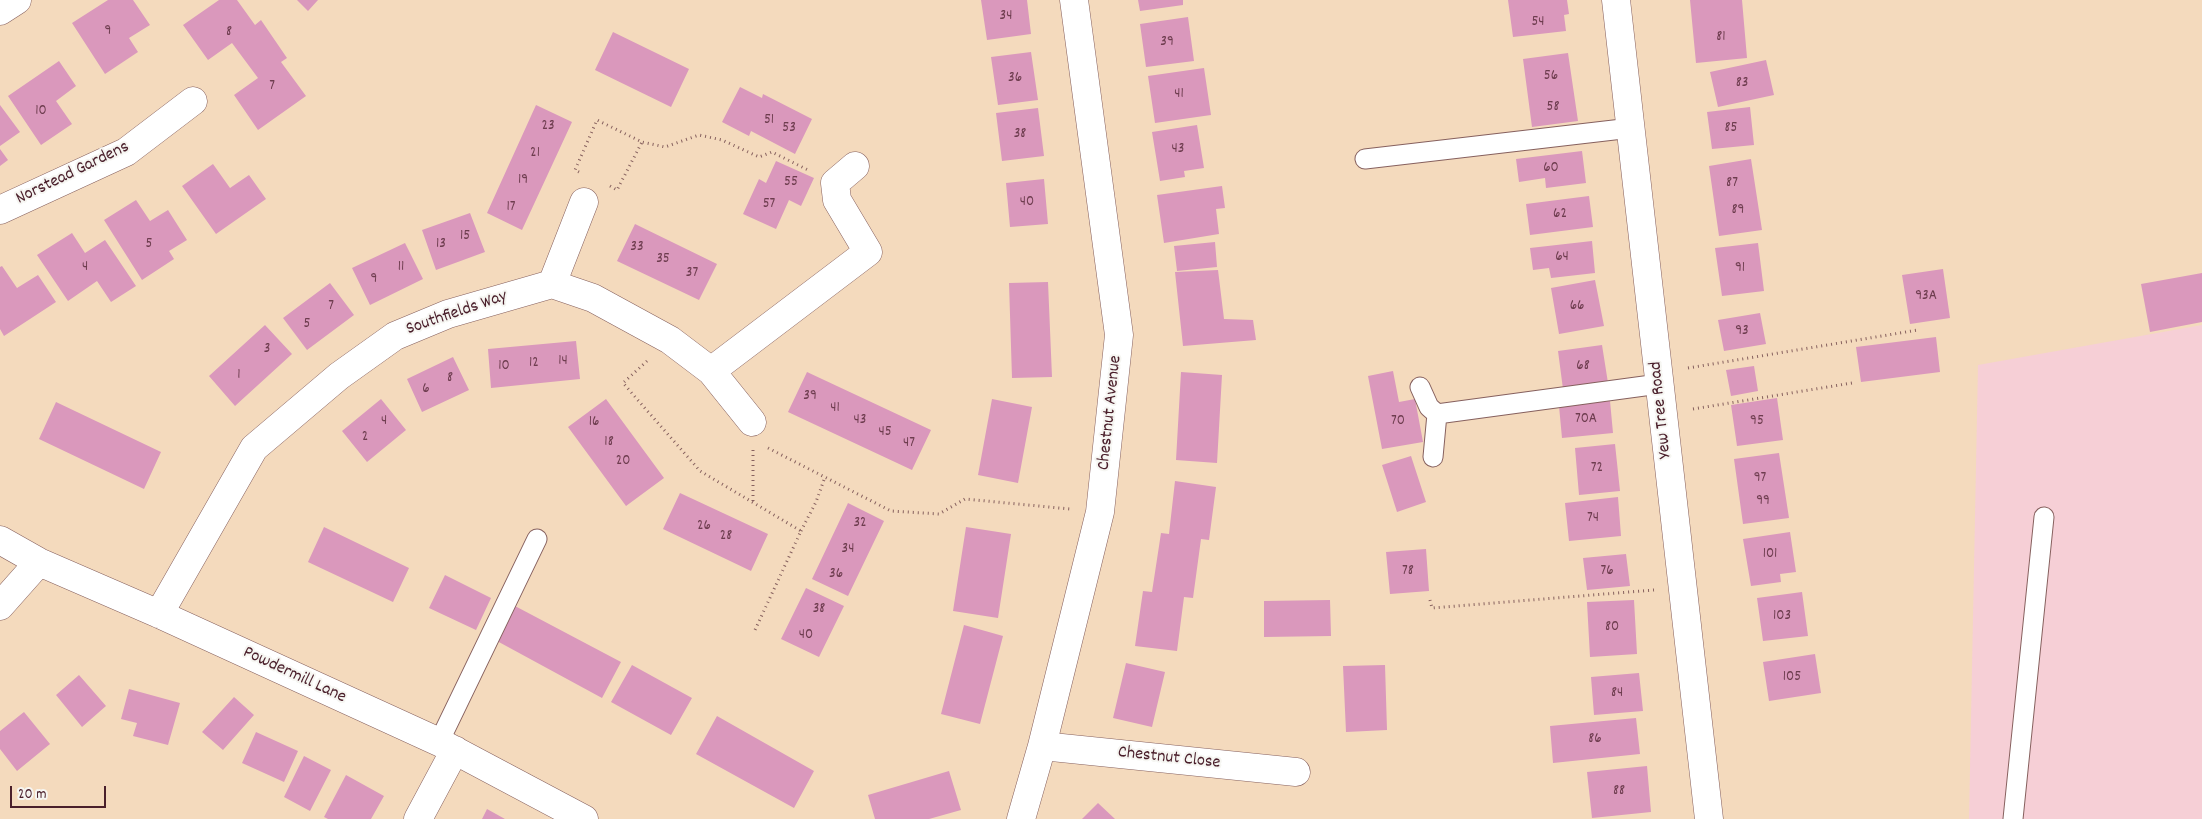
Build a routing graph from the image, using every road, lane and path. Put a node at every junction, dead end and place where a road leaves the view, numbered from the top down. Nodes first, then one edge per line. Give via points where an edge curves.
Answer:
1 (17, 0) edge
2 (1074, 0) edge
3 (1616, 0) edge
4 (0, 11) edge
5 (194, 101) dead end
6 (1631, 128) junction
7 (642, 142) junction
8 (1365, 159) dead end
9 (855, 166) dead end
10 (835, 183) junction
11 (590, 191) junction
12 (0, 210) edge
13 (552, 284) junction
14 (1918, 330) dead end
15 (670, 340) junction
16 (711, 371) junction
17 (1659, 378) junction
18 (1852, 383) dead end
19 (1420, 387) dead end
20 (1663, 413) junction
21 (1437, 414) junction
22 (752, 422) junction
23 (1434, 457) dead end
24 (825, 477) junction
25 (753, 502) junction
26 (1100, 512) junction
27 (2044, 517) dead end
28 (802, 531) junction
29 (537, 539) dead end
30 (0, 540) edge
31 (39, 562) junction
32 (1682, 588) junction
33 (1430, 600) dead end
34 (0, 606) edge
35 (159, 614) junction
36 (755, 630) dead end
37 (447, 746) junction
38 (1042, 746) junction
39 (1296, 772) dead end
40 (418, 819) edge
41 (584, 819) edge
42 (1021, 819) edge
43 (1709, 819) edge
44 (2013, 819) edge

1 - 4 street
2 - 26 street, Chestnut Avenue via 1120,335
3 - 6 street, Yew Tree Road
5 - 12 street, Norstead Gardens via 126,152
6 - 8 lane
6 - 17 street, Yew Tree Road
7 - 10 path via 665,147 699,135 722,140 759,157 772,152
7 - 11 path via 617,190
7 - 11 path via 597,120 575,170
9 - 10 street
10 - 16 street via 837,200 868,252
11 - 13 street
13 - 15 street via 593,298
13 - 35 street, Southfields Way via 448,314 395,336 339,376 254,448
14 - 17 path
15 - 16 street
15 - 25 path via 623,383 700,471
16 - 22 street
17 - 20 street, Yew Tree Road
17 - 21 lane
18 - 20 path
19 - 21 lane via 1428,407
20 - 32 street, Yew Tree Road
21 - 23 lane
22 - 24 path via 768,449
22 - 25 path
24 - 26 path via 891,511 940,514 965,499
24 - 28 path
25 - 28 path
26 - 38 street, Chestnut Avenue
27 - 44 lane
28 - 36 path
29 - 37 lane
30 - 31 street, Powdermill Lane
31 - 34 street
31 - 35 street, Powdermill Lane
32 - 33 path via 1432,608
32 - 43 street, Yew Tree Road
35 - 37 street, Powdermill Lane
37 - 40 street
37 - 41 street, Powdermill Lane
38 - 39 street, Chestnut Close
38 - 42 street, Chestnut Avenue

